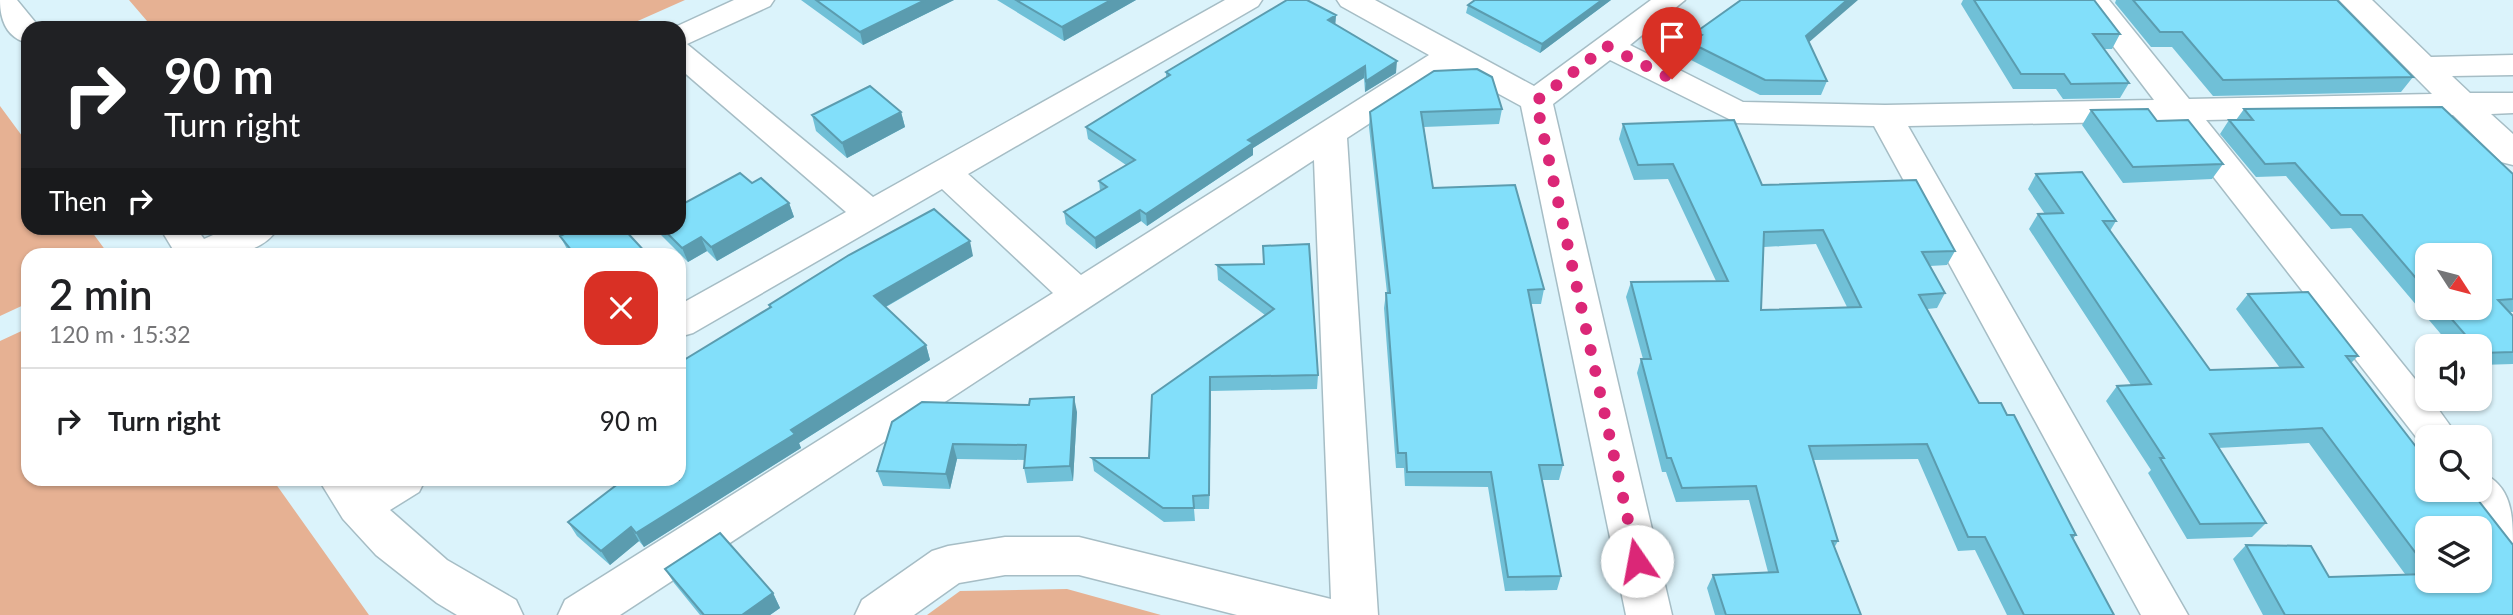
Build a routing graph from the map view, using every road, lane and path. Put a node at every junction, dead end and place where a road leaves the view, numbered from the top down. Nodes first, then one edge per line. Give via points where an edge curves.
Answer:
1 (1, 0) edge
2 (759, 0) edge
3 (1247, 0) edge
4 (1352, 0) edge
5 (1670, 0) edge
6 (2093, 0) edge
7 (2354, 0) edge
8 (21, 25) edge
9 (686, 34) edge
10 (1607, 46) junction
11 (1451, 55) junction
12 (686, 58) edge
13 (2513, 65) edge
14 (2423, 67) junction
15 (1536, 101) junction
16 (2513, 103) edge
17 (2461, 104) junction
18 (2181, 111) junction
19 (1885, 116) junction
20 (1330, 134) junction
21 (2513, 154) edge
22 (945, 172) junction
23 (871, 214) junction
24 (244, 235) edge
25 (216, 248) edge
26 (1079, 295) junction
27 (686, 319) edge
28 (2428, 425) edge
29 (379, 486) edge
30 (349, 493) edge
31 (2489, 502) edge
32 (2513, 532) edge
33 (497, 614) edge
34 (580, 615) edge
35 (878, 615) edge
36 (1319, 615) edge
37 (1355, 615) edge
38 (1649, 615) edge
39 (2165, 615) edge

1 - 8 street
2 - 9 street
3 - 22 street
4 - 11 street
5 - 10 street
6 - 18 street
7 - 14 street
10 - 15 street
10 - 19 street via 1737,112
11 - 15 street
11 - 20 street
12 - 23 street
13 - 14 street
14 - 17 street
15 - 38 street
16 - 17 street
17 - 18 street
17 - 21 street
18 - 19 street
18 - 28 street
19 - 39 street
20 - 26 street
20 - 37 street
22 - 23 street
22 - 26 street
23 - 27 street
24 - 25 street
26 - 34 street
29 - 30 street
30 - 33 street via 369,521 425,571
31 - 32 street
35 - 36 street via 948,565 1005,556 1079,556

